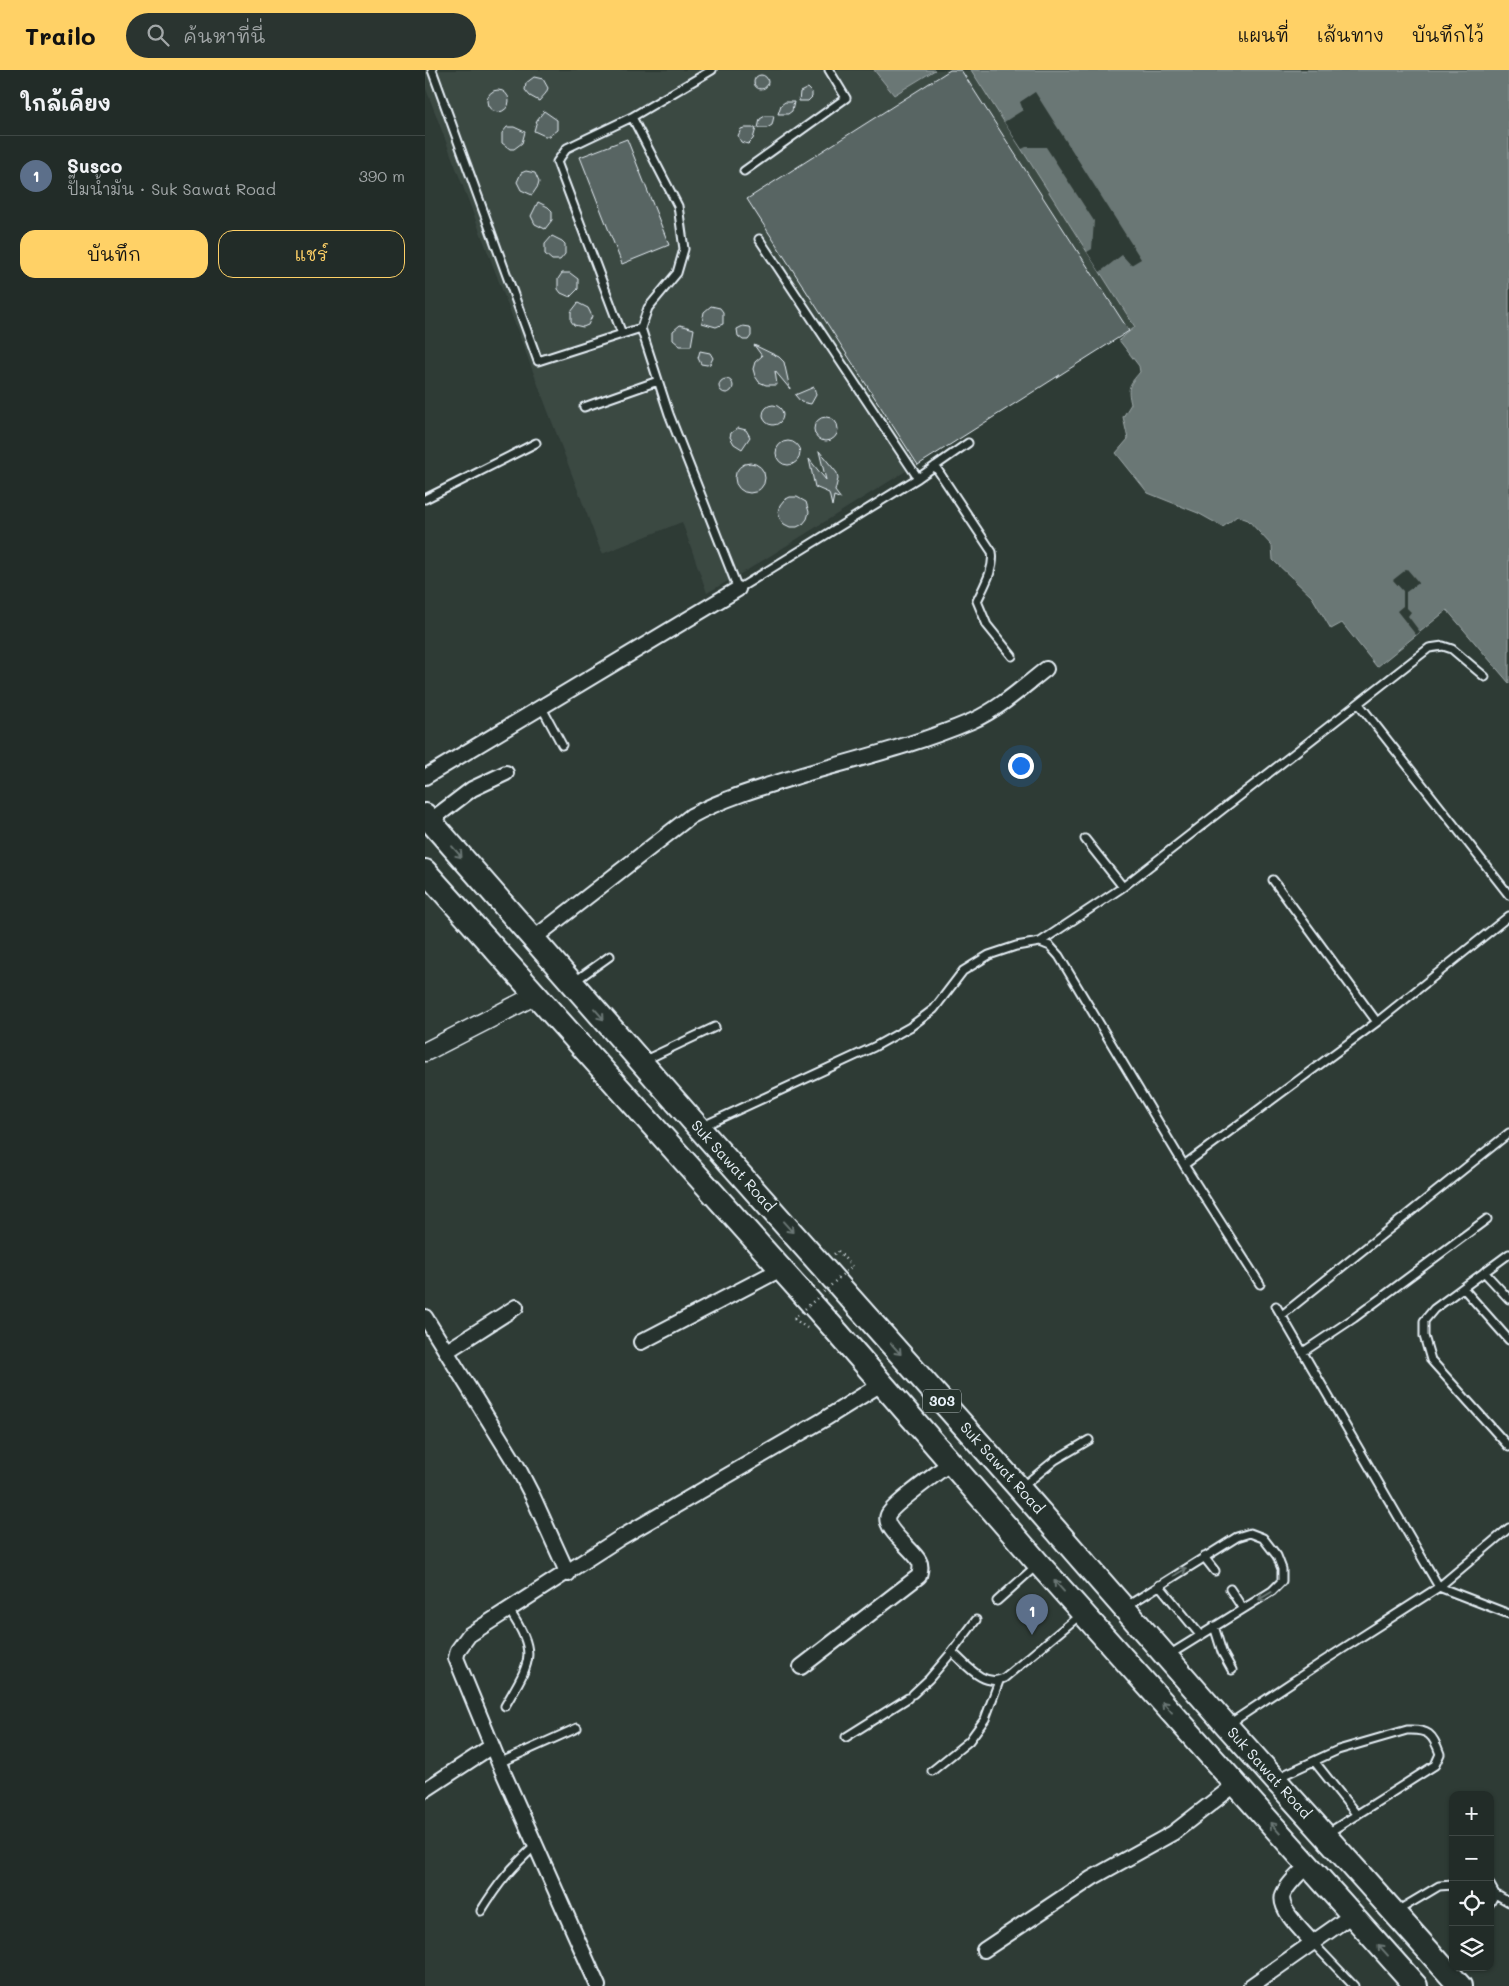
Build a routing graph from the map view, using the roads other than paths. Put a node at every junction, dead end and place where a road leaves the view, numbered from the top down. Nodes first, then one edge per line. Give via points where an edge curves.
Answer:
1 (432, 70) edge
2 (712, 70) edge
3 (829, 70) edge
4 (632, 117) junction
5 (744, 171) dead end
6 (759, 239) dead end
7 (641, 328) junction
8 (622, 334) junction
9 (658, 381) junction
10 (585, 407) dead end
11 (536, 443) dead end
12 (968, 443) dead end
13 (935, 466) junction
14 (918, 478) junction
15 (425, 499) edge
16 (738, 589) junction
17 (1011, 656) dead end
18 (1046, 669) dead end
19 (1485, 677) dead end
20 (1359, 704) junction
21 (542, 708) junction
22 (562, 745) dead end
23 (506, 773) dead end
24 (425, 777) edge
25 (427, 818) edge
26 (1085, 839) dead end
27 (425, 871) edge
28 (1273, 880) dead end
29 (1123, 887) junction
30 (1509, 895) edge
31 (1509, 916) edge
32 (533, 939) junction
33 (1040, 942) junction
34 (609, 956) dead end
35 (572, 983) junction
36 (536, 995) junction
37 (1377, 1022) junction
38 (715, 1028) dead end
39 (425, 1052) edge
40 (641, 1062) junction
41 (699, 1128) junction
42 (1509, 1133) edge
43 (1184, 1165) junction
44 (1487, 1219) dead end
45 (1509, 1254) edge
46 (781, 1269) junction
47 (1484, 1272) junction
48 (1261, 1284) dead end
49 (1463, 1288) junction
50 (1509, 1299) edge
51 (1277, 1306) dead end
52 (516, 1307) dead end
53 (1282, 1315) junction
54 (425, 1317) edge
55 (1509, 1340) edge
56 (641, 1342) dead end
57 (447, 1351) junction
58 (1303, 1352) junction
59 (881, 1384) junction
60 (1089, 1440) dead end
61 (1509, 1447) edge
62 (950, 1463) junction
63 (1020, 1489) junction
64 (1509, 1528) edge
65 (1204, 1557) junction
66 (1039, 1564) junction
67 (1215, 1570) dead end
68 (568, 1574) junction
69 (1159, 1585) junction
70 (1439, 1587) junction
71 (1230, 1589) dead end
72 (997, 1601) dead end
73 (1125, 1608) junction
74 (1243, 1608) junction
75 (509, 1610) junction
76 (1082, 1613) junction
77 (1509, 1614) edge
78 (976, 1620) dead end
79 (1214, 1626) junction
80 (1200, 1635) junction
81 (952, 1652) junction
82 (1167, 1656) junction
83 (801, 1667) dead end
84 (1232, 1670) dead end
85 (999, 1681) junction
86 (505, 1706) dead end
87 (1227, 1726) junction
88 (577, 1728) dead end
89 (845, 1737) dead end
90 (492, 1746) junction
91 (1314, 1761) junction
92 (499, 1763) junction
93 (932, 1771) dead end
94 (1275, 1779) junction
95 (1236, 1784) junction
96 (425, 1790) edge
97 (1357, 1815) junction
98 (1325, 1836) junction
99 (536, 1845) junction
100 (1308, 1865) junction
101 (1449, 1885) edge
102 (1495, 1894) edge
103 (1509, 1902) edge
104 (481, 1911) dead end
105 (1394, 1913) junction
106 (1352, 1915) junction
107 (1313, 1943) junction
108 (984, 1950) dead end
109 (598, 1986) edge
110 (1251, 1986) edge
111 (1354, 1986) edge
112 (1416, 1986) edge
113 (1459, 1986) edge

1 - 8 lane via 537,361
2 - 4 lane
3 - 5 lane via 846,98
4 - 7 lane via 678,206 684,249 677,273 648,308
4 - 8 lane via 567,148 557,162
6 - 14 lane
7 - 8 lane
7 - 9 lane
9 - 10 lane
9 - 16 lane
11 - 15 lane
12 - 13 lane
13 - 14 lane
13 - 17 lane via 992,552 991,570 977,600 987,625
14 - 16 lane
16 - 21 street
18 - 32 street via 991,711 972,721 708,806
19 - 20 lane via 1453,650 1443,646 1429,648
20 - 29 lane
20 - 30 lane
21 - 22 lane
21 - 24 street
23 - 25 street via 472,789
25 -> 32 main road, Suk Sawat Road / 303
26 - 29 lane
27 - 36 main road, 303
28 - 37 lane
29 - 33 lane
31 - 37 lane
32 - 35 main road, Suk Sawat Road / 303
33 - 41 lane via 989,955 963,971 934,1009 910,1027
33 - 43 lane via 1050,946 1059,956
34 - 35 lane
35 -> 40 main road, Suk Sawat Road / 303
36 - 39 street
36 - 46 main road, 303
37 - 43 lane
38 - 40 lane
40 - 41 main road, Suk Sawat Road / 303
41 -> 63 main road, Suk Sawat Road / 303
42 - 53 lane
43 - 48 lane
44 - 58 lane
45 - 47 lane
46 - 56 street
46 - 59 main road, 303
47 - 49 lane
47 - 50 lane
49 - 55 lane
49 - 61 lane via 1423,1321 1424,1336 1431,1360
51 - 53 lane
52 - 57 street
53 - 58 lane
54 - 57 street
57 - 68 street via 529,1489
58 - 70 lane
59 - 62 main road, 303
59 - 68 street via 620,1538
60 - 63 lane via 1055,1460
62 - 66 main road, 303
62 - 83 street via 888,1514 891,1529 919,1560 919,1576
63 - 73 main road, Suk Sawat Road / 303
64 - 70 lane
65 - 67 lane
69 -> 65 lane
65 -> 74 lane via 1250,1533 1263,1538 1277,1556 1282,1581 1272,1591
66 - 72 lane
76 -> 66 main road, 303
68 - 75 street
69 - 73 lane
69 - 80 lane
70 - 77 lane
70 - 87 lane
71 - 74 lane
73 - 82 main road, Suk Sawat Road / 303
74 - 79 lane
75 - 86 lane via 523,1632 528,1651 526,1668
75 - 90 street via 469,1635 456,1658
76 - 85 lane
95 -> 76 main road, 303
78 - 81 lane
79 - 80 lane
79 - 84 lane
80 - 82 lane
81 - 85 lane via 981,1678
81 - 89 lane via 911,1696
82 - 87 main road, Suk Sawat Road / 303
85 - 93 lane via 985,1719 969,1741
87 - 94 main road, Suk Sawat Road / 303
88 - 92 lane
90 - 92 street
90 - 96 street
91 - 94 lane
91 - 97 lane
91 - 97 lane via 1339,1750 1407,1730 1427,1732 1436,1742 1440,1754 1435,1765
92 - 99 street
94 - 98 main road, Suk Sawat Road / 303
100 -> 95 main road, 303
95 - 108 street via 1173,1833 1092,1878
97 - 98 lane
98 - 105 main road, Suk Sawat Road / 303
99 - 104 lane via 504,1876
99 - 109 street
100 - 106 main road, 303
100 - 107 street via 1286,1890 1282,1902 1286,1912
101 - 105 lane via 1439,1886
102 - 103 lane
105 - 113 main road, Suk Sawat Road / 303
106 - 107 street
112 -> 106 main road, 303
107 - 110 street
107 - 111 lane

